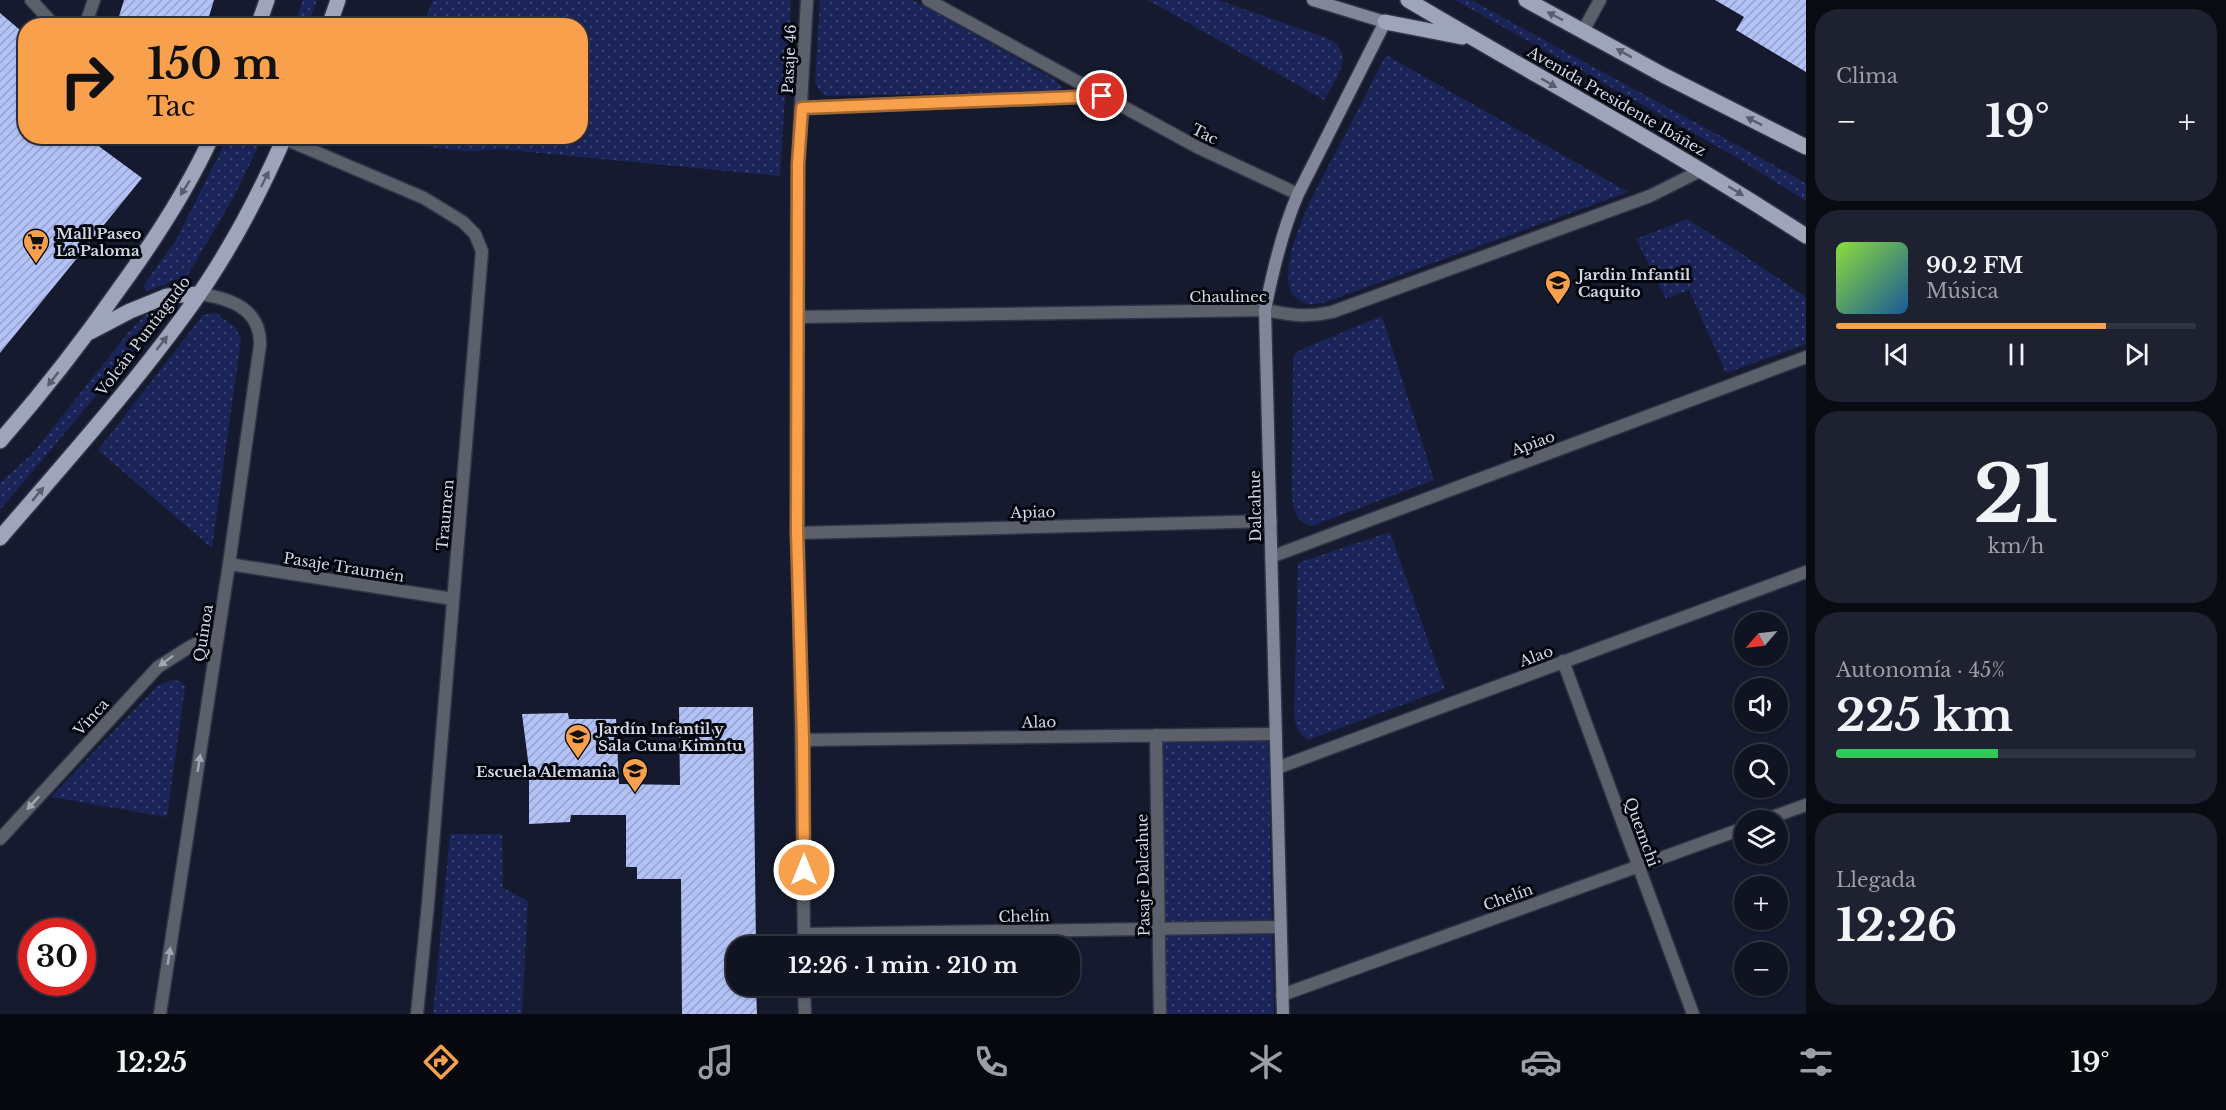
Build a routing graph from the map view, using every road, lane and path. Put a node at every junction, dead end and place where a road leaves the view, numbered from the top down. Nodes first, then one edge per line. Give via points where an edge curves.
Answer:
1 (31, 0) edge
2 (94, 0) edge
3 (267, 0) edge
4 (338, 0) edge
5 (807, 0) edge
6 (928, 0) edge
7 (1313, 0) edge
8 (1408, 0) edge
9 (1526, 0) edge
10 (1600, 0) edge
11 (48, 18) edge
12 (88, 18) edge
13 (261, 18) edge
14 (332, 18) edge
15 (1385, 22) junction
16 (1583, 31) junction
17 (1474, 39) junction
18 (1102, 96) junction
19 (802, 108) junction
20 (206, 144) edge
21 (281, 144) edge
22 (300, 144) edge
23 (1806, 147) edge
24 (1702, 170) junction
25 (1298, 194) junction
26 (1806, 236) edge
27 (199, 294) junction
28 (1265, 310) junction
29 (797, 317) junction
30 (88, 333) junction
31 (1806, 357) edge
32 (0, 441) edge
33 (1271, 521) junction
34 (797, 533) junction
35 (0, 538) edge
36 (1271, 557) junction
37 (229, 564) junction
38 (1806, 572) edge
39 (453, 599) junction
40 (218, 635) junction
41 (1563, 661) junction
42 (1276, 734) junction
43 (1156, 735) junction
44 (803, 740) junction
45 (1277, 768) junction
46 (1806, 805) edge
47 (1788, 811) edge
48 (1734, 832) edge
49 (0, 839) edge
50 (1639, 867) junction
51 (1280, 927) junction
52 (1159, 928) junction
53 (804, 936) edge
54 (922, 936) edge
55 (1282, 994) junction
56 (804, 996) edge
57 (160, 1014) edge
58 (417, 1014) edge
59 (805, 1014) edge
60 (1160, 1014) edge
61 (1283, 1014) edge
62 (1693, 1014) edge

1 - 11 street
2 - 12 street
3 - 13 main road
4 - 14 main road
5 - 19 street, Pasaje 46
6 - 18 street, Tac
7 - 15 street
8 - 17 main road, Avenida Presidente Ibáñez
16 -> 9 main road
10 - 16 street
15 - 17 main road
15 - 25 street, Dalcahue
23 -> 16 main road
17 -> 24 main road, Avenida Presidente Ibáñez
18 - 19 street
18 - 25 street, Tac
19 - 29 street, Pasaje 46
20 -> 30 main road via 193,176 147,250
27 -> 21 main road, Volcán Puntiagudo via 255,200
22 - 39 street, Traumen via 424,198 463,222 475,234 482,251
24 -> 26 main road, Avenida Presidente Ibáñez
24 - 28 street, Chaulinec via 1650,196 1332,312 1297,316
25 - 28 street, Dalcahue via 1277,251
27 - 30 main road via 175,294
35 -> 27 main road, Volcán Puntiagudo via 112,406
27 - 37 street, Quinoa via 236,303 249,314 261,334
28 - 29 street, Chaulinec
28 - 33 street, Dalcahue
29 - 34 street, Pasaje 46
30 -> 32 main road
31 - 36 street, Apiao
33 - 34 street, Apiao
33 - 36 street, Dalcahue
34 - 44 street, Pasaje 46
36 - 42 street, Dalcahue
37 - 39 street, Pasaje Traumén
37 - 40 street, Quinoa
38 - 41 street, Alao
39 - 58 street, Traumen
40 -> 49 street, Vinca via 190,646 158,667
57 -> 40 street, Quinoa
41 - 45 street, Alao
41 - 50 street, Quemchi
42 - 43 street, Alao
42 - 45 street, Dalcahue
43 - 44 street, Alao
43 - 52 street, Pasaje Dalcahue
44 - 53 street, Pasaje 46
45 - 51 street, Dalcahue
46 - 47 street
48 - 50 street, Chelín
50 - 55 street, Chelín
50 - 62 street, Quemchi
51 - 52 street, Chelín
51 - 55 street, Dalcahue
52 - 54 street, Chelín
52 - 60 street, Pasaje Dalcahue
55 - 61 street, Dalcahue
56 - 59 street

